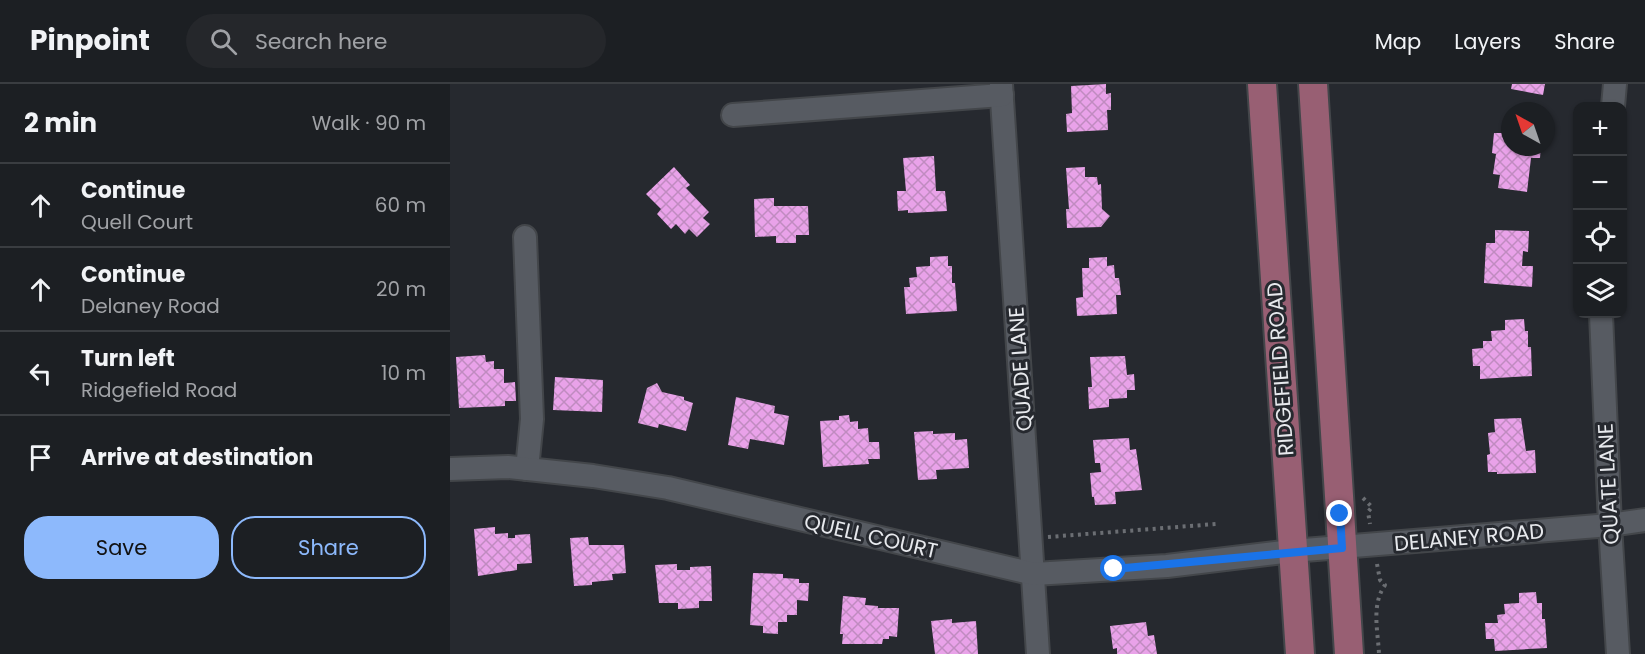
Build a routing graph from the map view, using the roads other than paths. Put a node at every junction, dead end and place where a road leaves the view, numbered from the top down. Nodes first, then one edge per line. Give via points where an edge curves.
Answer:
1 (1262, 84) edge
2 (1313, 84) edge
3 (1615, 84) edge
4 (1001, 90) edge
5 (1613, 102) edge
6 (733, 115) dead end
7 (525, 237) dead end
8 (1601, 318) edge
9 (450, 469) edge
10 (527, 469) junction
11 (1645, 520) edge
12 (1610, 525) junction
13 (1342, 548) junction
14 (1292, 551) junction
15 (1034, 574) junction
16 (1038, 654) edge
17 (1300, 654) edge
18 (1349, 654) edge
19 (1618, 654) edge

1 - 14 main road, RIDGEFIELD ROAD
2 - 13 main road
3 - 5 street
4 - 6 street
4 - 15 street, QUADE LANE
7 - 10 street via 532,419
8 - 12 street, QUATE LANE
9 - 10 street, QUELL COURT
10 - 15 street, QUELL COURT via 668,488
11 - 12 street, DELANEY ROAD
12 - 13 street, DELANEY ROAD
12 - 19 street, QUATE LANE
13 - 14 street, DELANEY ROAD
13 - 18 main road
14 - 15 street, QUELL COURT via 1167,566
14 - 17 main road, RIDGEFIELD ROAD
15 - 16 street, QUADE LANE

